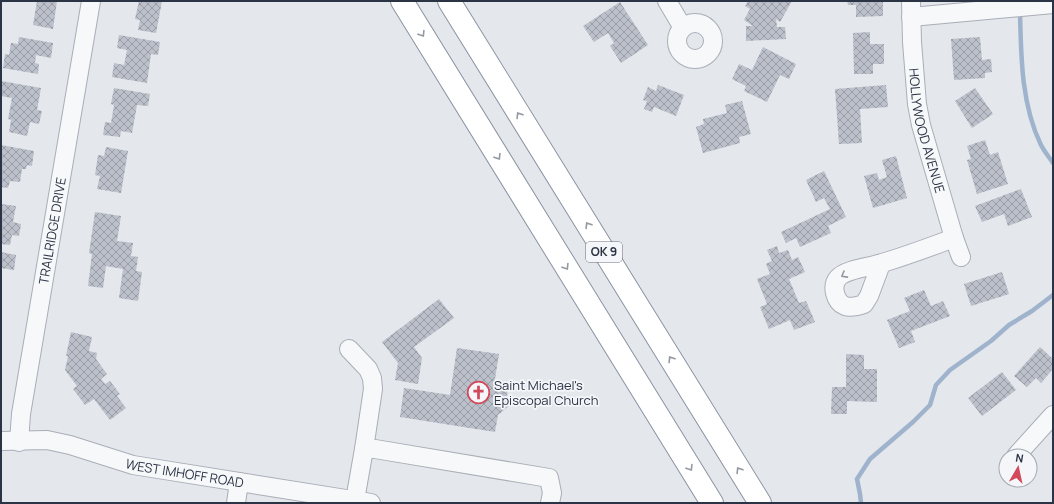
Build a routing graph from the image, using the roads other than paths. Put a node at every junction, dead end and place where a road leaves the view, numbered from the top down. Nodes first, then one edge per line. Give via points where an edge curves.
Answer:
1 (91, 1) edge
2 (402, 1) edge
3 (449, 1) edge
4 (667, 1) edge
5 (1047, 4) edge
6 (911, 9) edge
7 (683, 28) dead end
8 (954, 238) junction
9 (962, 257) dead end
10 (881, 264) dead end
11 (349, 349) dead end
12 (1053, 415) edge
13 (1, 441) edge
14 (19, 442) junction
15 (1023, 448) edge
16 (364, 449) junction
17 (239, 482) junction
18 (708, 501) edge
19 (363, 502) edge
20 (236, 503) edge
21 (550, 503) edge
22 (760, 503) edge

1 - 14 street, TRAILRIDGE DRIVE via 21,414
2 -> 18 highway
22 -> 3 highway, OK 9
4 - 7 street
5 - 6 street via 1014,8
6 - 8 street, HOLLYWOOD AVENUE via 917,104
8 - 9 street, HOLLYWOOD AVENUE
8 - 10 street
11 - 16 street via 368,369 372,378 373,389
12 - 15 street
13 - 14 street, WEST IMHOFF ROAD
14 - 17 street, WEST IMHOFF ROAD via 46,440 133,465
16 - 19 street
16 - 21 street via 549,478 552,493
17 - 19 street, WEST IMHOFF ROAD
17 - 20 street

